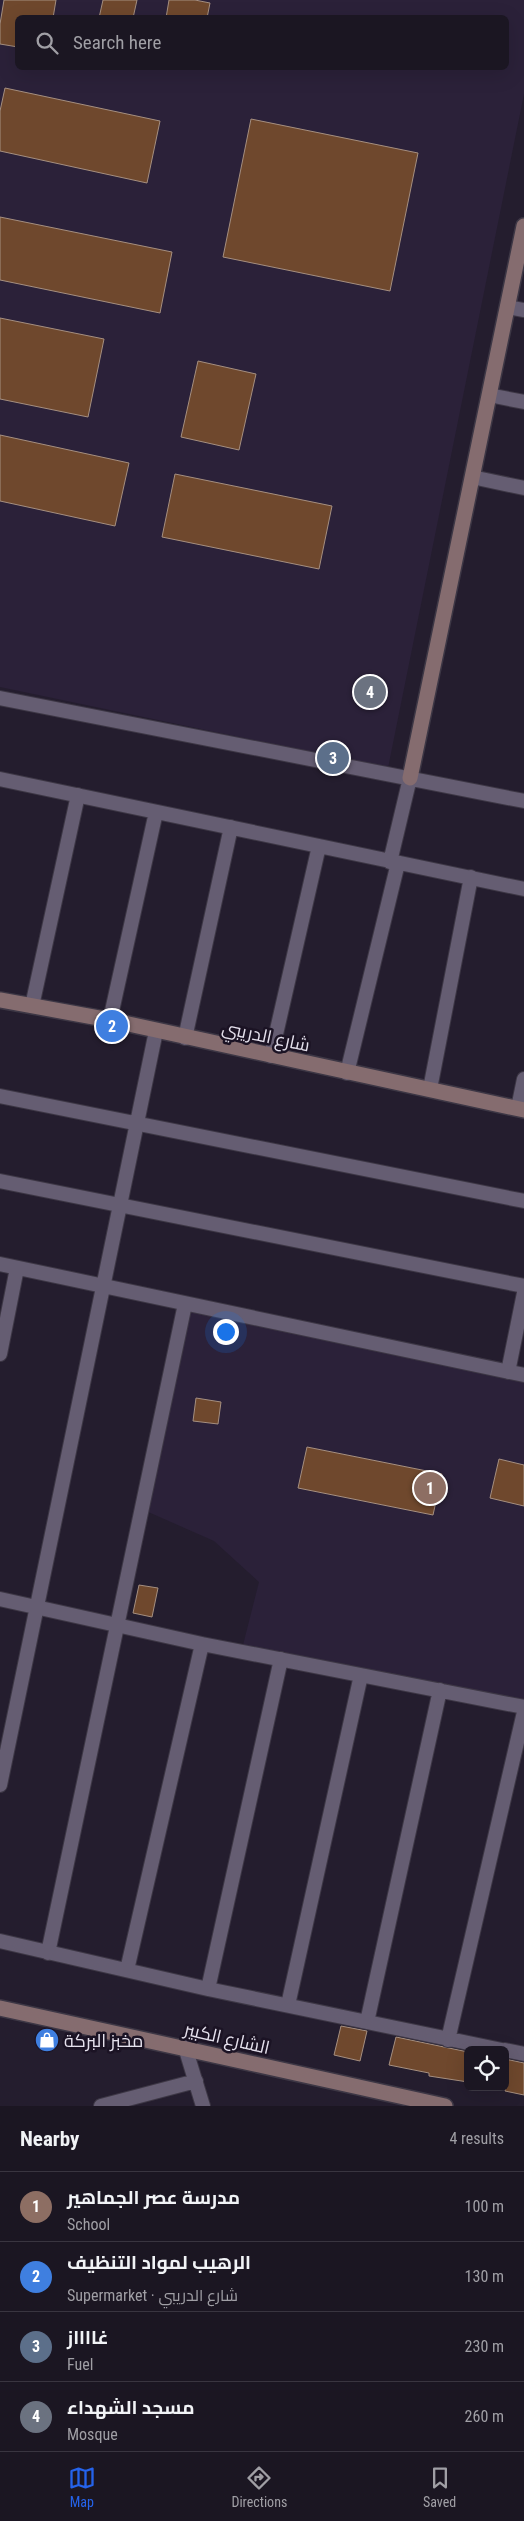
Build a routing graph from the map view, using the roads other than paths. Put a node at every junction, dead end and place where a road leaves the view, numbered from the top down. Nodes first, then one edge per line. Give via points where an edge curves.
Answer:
1 (524, 227) edge
2 (507, 307) junction
3 (524, 310) edge
4 (489, 395) junction
5 (524, 402) edge
6 (472, 477) junction
7 (524, 488) edge
8 (0, 698) edge
9 (410, 778) junction
10 (0, 779) edge
11 (78, 795) junction
12 (524, 801) edge
13 (156, 812) junction
14 (231, 827) junction
15 (319, 846) junction
16 (394, 862) junction
17 (471, 878) junction
18 (524, 889) edge
19 (0, 1000) edge
20 (32, 1006) junction
21 (110, 1020) junction
22 (156, 1031) junction
23 (185, 1038) junction
24 (271, 1056) junction
25 (347, 1073) junction
26 (524, 1079) edge
27 (430, 1089) junction
28 (0, 1096) edge
29 (521, 1109) edge
30 (136, 1125) junction
31 (0, 1181) edge
32 (524, 1201) edge
33 (119, 1204) junction
34 (0, 1264) edge
35 (17, 1268) junction
36 (103, 1286) junction
37 (524, 1286) edge
38 (524, 1293) edge
39 (185, 1304) junction
40 (0, 1354) edge
41 (508, 1372) junction
42 (524, 1375) edge
43 (0, 1599) edge
44 (37, 1607) junction
45 (118, 1625) junction
46 (202, 1644) junction
47 (281, 1659) junction
48 (361, 1675) junction
49 (440, 1690) junction
50 (524, 1707) edge
51 (524, 1712) edge
52 (0, 1785) edge
53 (0, 1941) edge
54 (48, 1953) junction
55 (127, 1970) junction
56 (208, 1989) junction
57 (288, 2005) junction
58 (0, 2008) edge
59 (367, 2022) junction
60 (448, 2040) junction
61 (480, 2046) edge
62 (185, 2047) junction
63 (509, 2051) edge
64 (524, 2054) edge
65 (196, 2081) junction
66 (101, 2106) edge
67 (203, 2106) edge
68 (445, 2106) edge

1 - 2 street
2 - 3 street
2 - 4 street
4 - 5 street
4 - 6 street
6 - 7 street
6 - 9 street
8 - 9 street
9 - 12 street
9 - 16 street
10 - 11 street
11 - 13 street
11 - 20 street
13 - 14 street
13 - 21 street
14 - 15 street
14 - 23 street
15 - 16 street
15 - 24 street
16 - 17 street
16 - 25 street
17 - 18 street
17 - 27 street
19 - 20 street, شارع الدريبي
20 - 21 street, شارع الدريبي
21 - 22 street, شارع الدريبي
22 - 23 street, شارع الدريبي
22 - 30 street
23 - 24 street, شارع الدريبي
24 - 25 street, شارع الدريبي
25 - 27 street, شارع الدريبي
26 - 29 street
27 - 29 street, شارع الدريبي
28 - 30 street
30 - 32 street
30 - 33 street
31 - 33 street
33 - 36 street
33 - 37 street
34 - 35 street
35 - 36 street
35 - 40 street
36 - 39 street
36 - 44 street
38 - 41 street
39 - 41 street
39 - 45 street
41 - 42 street
43 - 44 street
44 - 45 street
44 - 52 street
45 - 46 street
45 - 54 street
46 - 47 street
46 - 55 street
47 - 48 street
47 - 56 street
48 - 49 street
48 - 57 street
49 - 50 street
49 - 59 street
51 - 60 street
53 - 54 street
54 - 55 street
55 - 56 street
56 - 57 street
57 - 59 street
58 - 62 street, الشارع الكبير
59 - 60 street
60 - 61 street
62 - 65 street
62 - 68 street, الشارع الكبير
63 - 64 street
65 - 66 street
65 - 67 street

